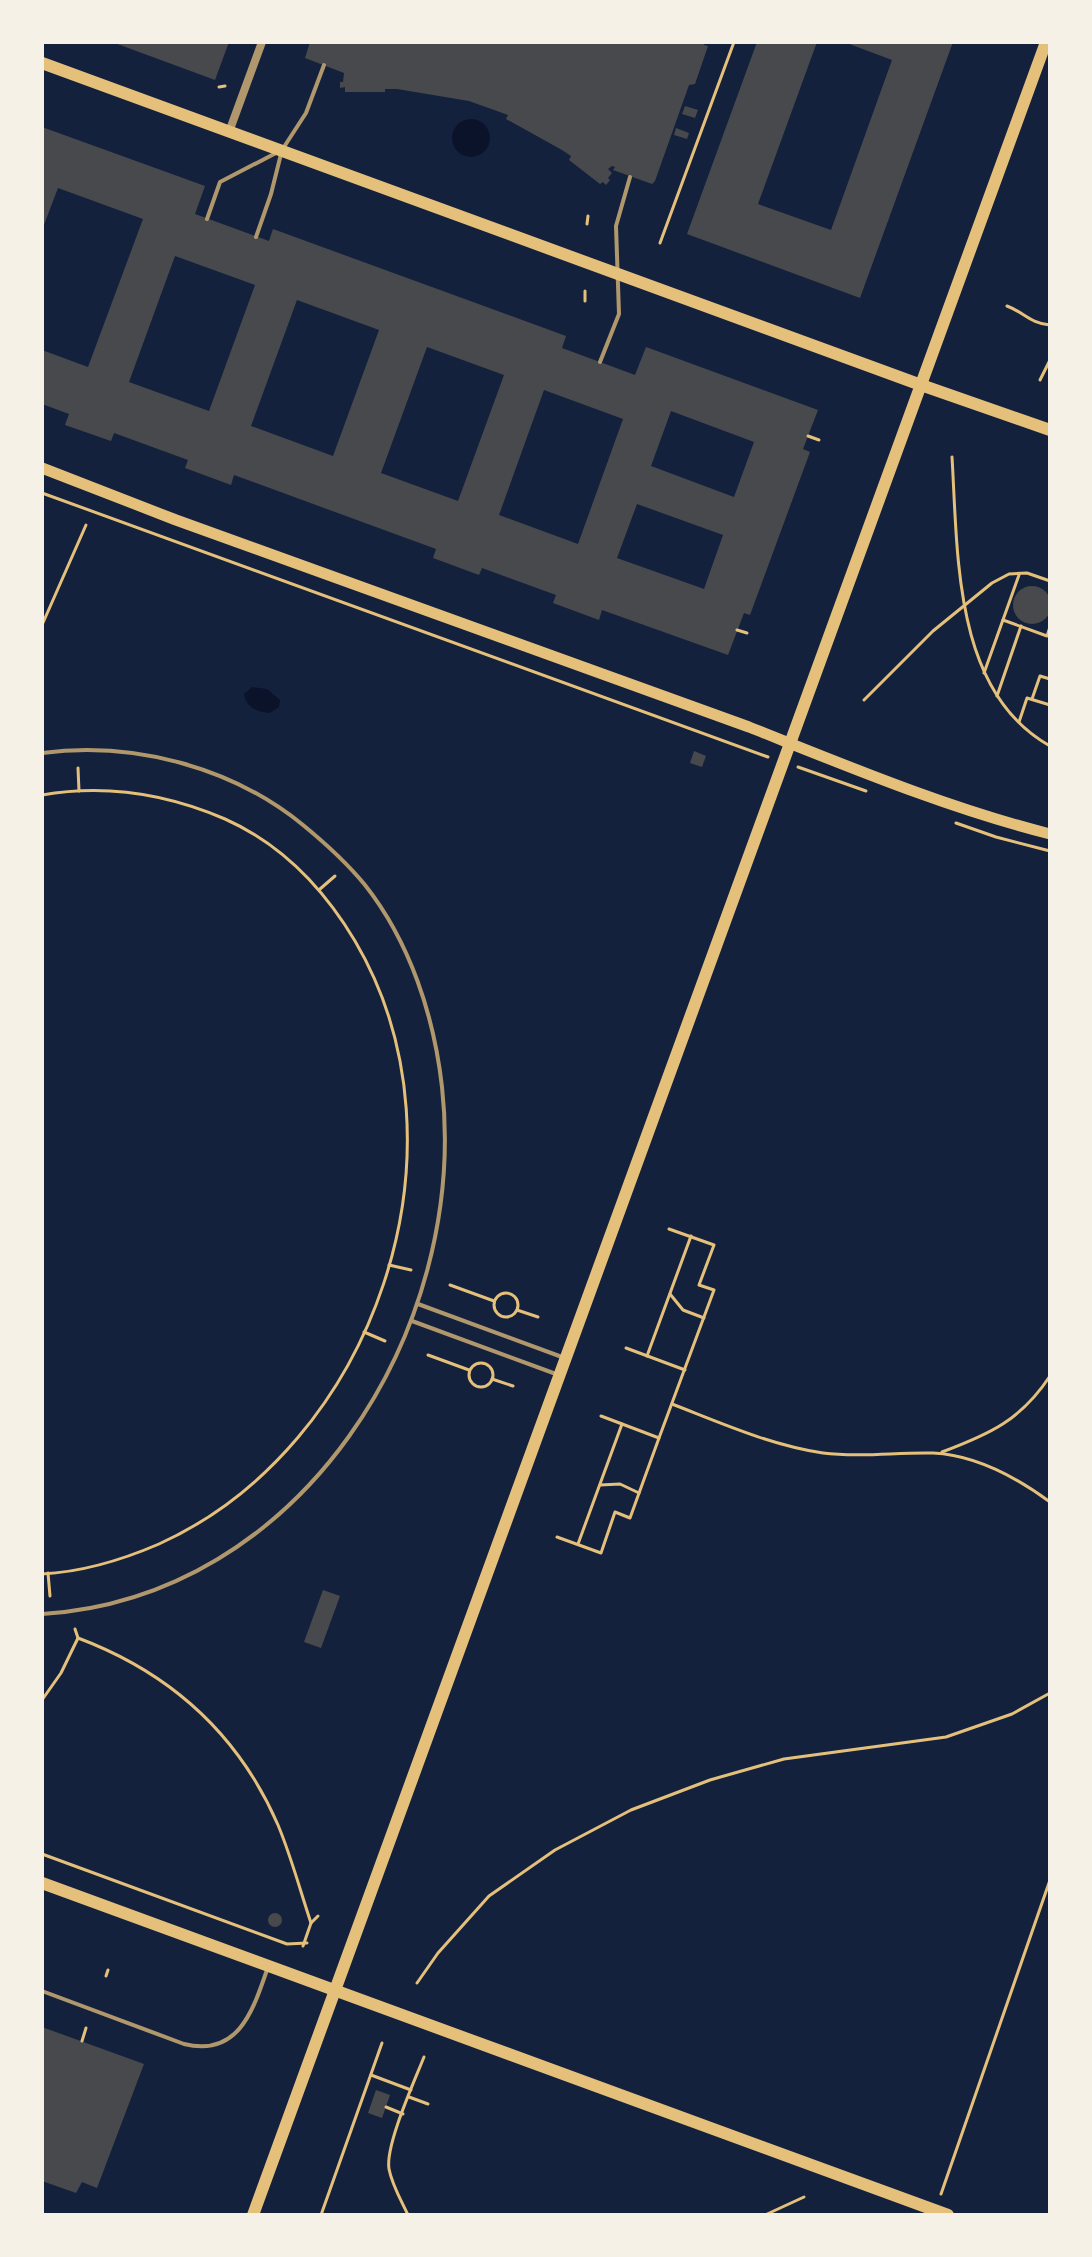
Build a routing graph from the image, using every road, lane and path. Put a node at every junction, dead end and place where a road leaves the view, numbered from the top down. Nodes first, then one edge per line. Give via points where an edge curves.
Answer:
1 (262, 42) edge
2 (734, 42) edge
3 (1046, 42) edge
4 (42, 63) edge
5 (324, 65) dead end
6 (225, 86) dead end
7 (219, 87) dead end
8 (229, 132) junction
9 (282, 150) junction
10 (630, 177) dead end
11 (588, 216) dead end
12 (207, 219) dead end
13 (587, 224) dead end
14 (256, 237) dead end
15 (660, 243) dead end
16 (619, 273) junction
17 (585, 291) dead end
18 (585, 301) dead end
19 (1007, 306) dead end
20 (1050, 325) edge
21 (1050, 360) edge
22 (600, 362) dead end
23 (1040, 380) dead end
24 (921, 385) junction
25 (1050, 430) edge
26 (808, 436) dead end
27 (819, 440) dead end
28 (952, 457) dead end
29 (42, 468) edge
30 (42, 493) edge
31 (86, 525) dead end
32 (1019, 574) junction
33 (1050, 581) edge
34 (965, 604) junction
35 (1003, 620) junction
36 (42, 625) edge
37 (1021, 626) junction
38 (1050, 627) edge
39 (737, 630) dead end
40 (747, 633) dead end
41 (984, 673) junction
42 (1050, 679) edge
43 (997, 696) junction
44 (1032, 699) junction
45 (864, 700) dead end
46 (1050, 705) edge
47 (1019, 722) junction
48 (790, 743) junction
49 (729, 744) dead end
50 (1050, 746) edge
51 (42, 753) edge
52 (78, 768) dead end
53 (830, 778) dead end
54 (79, 791) junction
55 (868, 791) dead end
56 (42, 795) edge
57 (1050, 834) edge
58 (1029, 847) dead end
59 (1050, 851) edge
60 (335, 876) dead end
61 (319, 890) junction
62 (669, 1229) dead end
63 (691, 1236) junction
64 (389, 1265) junction
65 (411, 1270) dead end
66 (450, 1285) dead end
67 (670, 1294) junction
68 (494, 1301) junction
69 (418, 1304) junction
70 (517, 1310) junction
71 (538, 1317) dead end
72 (704, 1318) junction
73 (412, 1321) junction
74 (364, 1332) junction
75 (385, 1341) dead end
76 (626, 1348) dead end
77 (428, 1355) dead end
78 (647, 1356) junction
79 (565, 1358) junction
80 (469, 1370) junction
81 (685, 1370) junction
82 (558, 1375) junction
83 (1050, 1376) edge
84 (492, 1379) junction
85 (513, 1386) dead end
86 (672, 1404) junction
87 (601, 1416) dead end
88 (622, 1424) junction
89 (659, 1438) junction
90 (938, 1454) junction
91 (600, 1485) junction
92 (639, 1493) junction
93 (1050, 1502) edge
94 (557, 1537) dead end
95 (578, 1544) junction
96 (48, 1573) junction
97 (42, 1574) edge
98 (50, 1596) dead end
99 (42, 1614) edge
100 (75, 1629) dead end
101 (78, 1638) junction
102 (1050, 1693) edge
103 (42, 1700) edge
104 (42, 1854) edge
105 (1050, 1880) edge
106 (42, 1883) edge
107 (318, 1916) dead end
108 (311, 1923) junction
109 (268, 1967) junction
110 (108, 1970) dead end
111 (106, 1976) dead end
112 (417, 1983) dead end
113 (42, 1991) edge
114 (335, 1991) junction
115 (86, 2028) dead end
116 (82, 2041) dead end
117 (382, 2043) dead end
118 (424, 2057) dead end
119 (371, 2075) junction
120 (411, 2090) junction
121 (409, 2097) junction
122 (428, 2104) dead end
123 (386, 2107) dead end
124 (403, 2114) junction
125 (941, 2194) dead end
126 (804, 2197) dead end
127 (253, 2215) edge
128 (321, 2215) edge
129 (408, 2215) edge
130 (765, 2215) edge
131 (948, 2215) edge

1 - 8 street
2 - 15 path
3 - 24 main road
4 - 8 main road
5 - 9 lane via 306,113
6 - 7 path
8 - 9 main road
9 - 12 lane via 220,182
9 - 14 lane
9 - 16 main road
10 - 16 lane via 616,226
11 - 13 path
16 - 22 lane via 619,314
16 - 24 main road
17 - 18 path
19 - 20 path via 1031,322
21 - 23 path
24 - 25 main road
24 - 48 main road
26 - 27 path
28 - 34 path
29 - 48 main road
30 - 49 path
31 - 36 path
32 - 33 path
32 - 34 path via 992,583
32 - 35 path
34 - 41 path
34 - 45 path
35 - 37 path
35 - 41 path
37 - 38 path via 1047,636
37 - 43 path
39 - 40 path
41 - 43 path
42 - 44 path via 1040,676
43 - 47 path
44 - 46 path
44 - 47 path via 1027,698
47 - 50 path
48 - 57 main road
48 - 79 main road
51 - 69 lane via 98,751 152,757 241,784 312,832 351,869 380,907 407,954 426,1007 445,1110 438,1230
52 - 54 path
53 - 55 path
54 - 56 path
54 - 61 path via 140,793 213,814 269,844
58 - 59 path
60 - 61 path
61 - 64 path via 361,951 398,1049 407,1167
62 - 63 path
63 - 67 path
63 - 72 path via 714,1245 699,1285 714,1290
64 - 65 path
64 - 74 path
66 - 68 path
67 - 72 path via 683,1310
67 - 78 path
68 - 70 path via 502,1317
68 - 70 path via 511,1294
69 - 73 lane
69 - 79 lane
70 - 71 path
72 - 81 path
73 - 82 lane
73 - 99 lane via 350,1436 264,1528 216,1561 153,1591 91,1608
74 - 75 path
74 - 96 path via 301,1436 228,1504 135,1554
76 - 78 path
77 - 80 path
78 - 81 path
79 - 82 main road
80 - 84 path via 487,1364
80 - 84 path via 476,1386
81 - 86 path
82 - 114 main road
83 - 90 path via 1011,1419
84 - 85 path
86 - 89 path
86 - 90 path via 804,1450 854,1456
87 - 88 path
88 - 89 path
88 - 91 path
89 - 92 path
90 - 93 path via 1002,1472
91 - 92 path via 620,1484
91 - 95 path
92 - 95 path via 630,1518 615,1512 601,1553
94 - 95 path
96 - 97 path
96 - 98 path
100 - 101 path
101 - 103 path
101 - 108 path via 162,1680 223,1735 277,1824
102 - 112 path via 971,1730 924,1742 751,1767 603,1823 489,1896
104 - 108 path via 287,1944 305,1944
105 - 125 path
106 - 109 main road
107 - 108 path
109 - 113 lane via 245,2024 227,2039 204,2046 184,2044
109 - 114 main road
110 - 111 path
114 - 127 main road
114 - 131 main road
115 - 116 path
117 - 119 path
118 - 120 path
119 - 120 path
119 - 128 path
120 - 121 path
121 - 122 path
121 - 124 path
123 - 124 path
124 - 129 path via 388,2166
126 - 130 path

